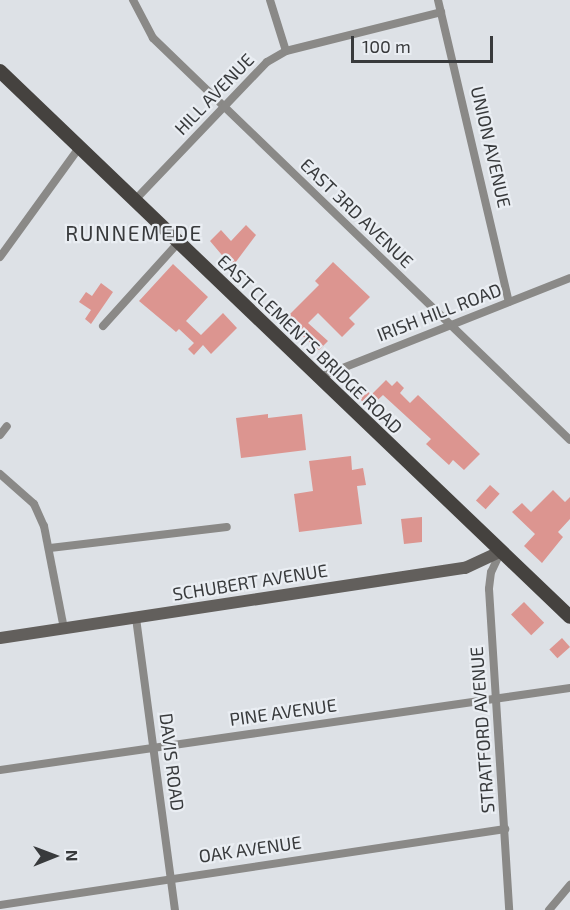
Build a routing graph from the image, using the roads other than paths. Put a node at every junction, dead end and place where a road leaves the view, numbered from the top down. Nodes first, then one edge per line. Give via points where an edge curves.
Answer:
1 (134, 0) edge
2 (270, 0) edge
3 (438, 0) edge
4 (441, 12) junction
5 (286, 51) junction
6 (0, 71) edge
7 (224, 107) junction
8 (79, 148) junction
9 (134, 201) junction
10 (178, 243) junction
11 (0, 257) edge
12 (570, 278) edge
13 (509, 302) junction
14 (447, 325) junction
15 (103, 326) dead end
16 (320, 377) junction
17 (7, 426) dead end
18 (0, 435) edge
19 (570, 440) edge
20 (0, 474) edge
21 (228, 528) dead end
22 (51, 548) junction
23 (501, 551) junction
24 (136, 618) junction
25 (570, 618) edge
26 (64, 628) junction
27 (0, 638) edge
28 (570, 688) edge
29 (498, 698) junction
30 (153, 748) junction
31 (0, 770) edge
32 (505, 829) junction
33 (170, 877) junction
34 (570, 885) edge
35 (0, 905) edge
36 (175, 910) edge
37 (509, 910) edge
38 (549, 910) edge

1 - 7 street, EAST 3RD AVENUE via 153,38
2 - 5 street
3 - 4 street, UNION AVENUE
4 - 5 street, HILL AVENUE
4 - 13 street, UNION AVENUE
5 - 7 street, HILL AVENUE via 267,62
6 - 8 main road, EAST CLEMENTS BRIDGE ROAD
7 - 9 street, HILL AVENUE
7 - 14 street, EAST 3RD AVENUE
8 - 9 main road, EAST CLEMENTS BRIDGE ROAD
8 - 11 street
9 - 10 main road, EAST CLEMENTS BRIDGE ROAD
10 - 15 street
10 - 16 main road, EAST CLEMENTS BRIDGE ROAD
12 - 13 street, IRISH HILL ROAD
13 - 14 street, IRISH HILL ROAD
14 - 16 street, IRISH HILL ROAD
14 - 19 street, EAST 3RD AVENUE
16 - 23 main road, EAST CLEMENTS BRIDGE ROAD
17 - 18 street
20 - 22 street via 34,504
21 - 22 street
22 - 26 street
23 - 24 street, SCHUBERT AVENUE via 465,568
23 - 25 main road, EAST CLEMENTS BRIDGE ROAD
23 - 29 street, STRATFORD AVENUE via 491,572 489,589
24 - 26 street, SCHUBERT AVENUE
24 - 30 street, DAVIS ROAD
26 - 27 street, SCHUBERT AVENUE
28 - 29 street, PINE AVENUE
29 - 30 street, PINE AVENUE
29 - 32 street, STRATFORD AVENUE
30 - 31 street, PINE AVENUE
30 - 33 street, DAVIS ROAD
32 - 33 street, OAK AVENUE
32 - 37 street, STRATFORD AVENUE
33 - 35 street, OAK AVENUE
33 - 36 street, DAVIS ROAD
34 - 38 street

